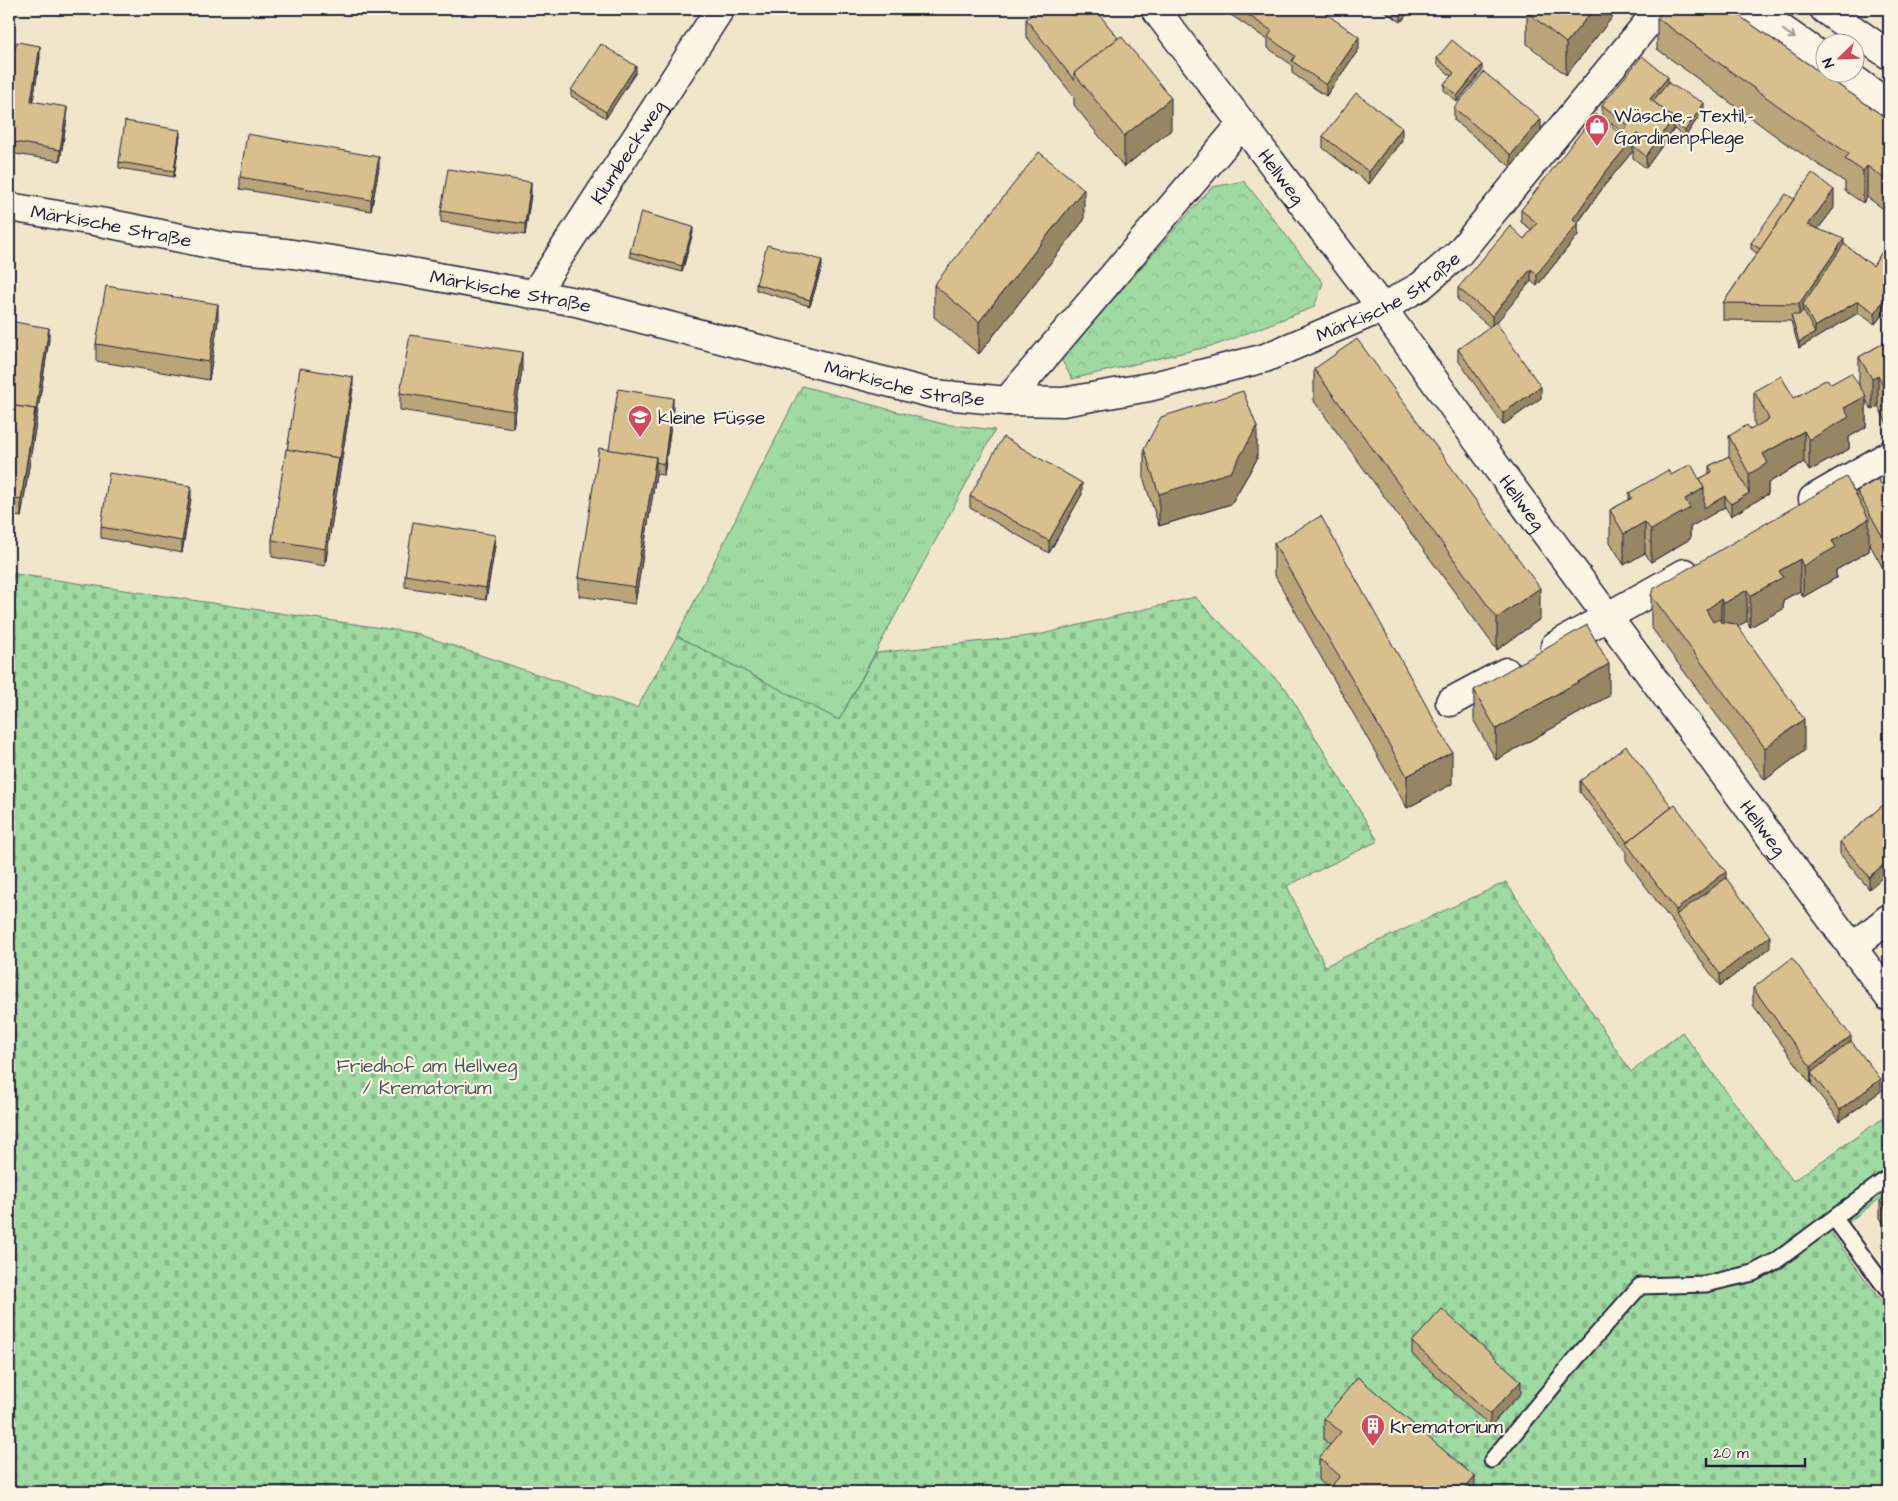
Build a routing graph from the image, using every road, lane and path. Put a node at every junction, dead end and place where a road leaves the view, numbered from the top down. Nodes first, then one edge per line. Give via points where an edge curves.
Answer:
1 (720, 9) edge
2 (1155, 9) edge
3 (1659, 9) edge
4 (1753, 9) edge
5 (1824, 9) edge
6 (1816, 53) edge
7 (1889, 55) edge
8 (1858, 82) edge
9 (1889, 104) edge
10 (1242, 124) junction
11 (9, 207) edge
12 (534, 294) junction
13 (1382, 308) junction
14 (1007, 401) junction
15 (1889, 455) edge
16 (1795, 509) edge
17 (1710, 558) edge
18 (1608, 617) junction
19 (1450, 702) dead end
20 (1889, 918) edge
21 (1852, 948) junction
22 (1889, 997) edge
23 (1889, 1177) edge
24 (1835, 1219) junction
25 (1889, 1292) edge
26 (1492, 1460) dead end

1 - 12 street, Klumbeckweg
2 - 10 street, Hellweg
3 - 13 street, Märkische Straße via 1459,253 1421,286
4 -> 6 street
5 - 7 street
8 - 9 street
10 - 13 street, Hellweg
10 - 14 street, Märkische Straße
11 - 12 street, Märkische Straße via 230,248 405,271
12 - 14 street, Märkische Straße via 598,307 934,394
13 - 14 street, Märkische Straße via 1264,358 1149,387 1063,402
13 - 18 street, Hellweg
15 - 16 street
17 - 18 street
18 - 19 street
18 - 21 street, Hellweg
20 - 21 street
21 - 22 street, Hellweg
23 - 24 lane
24 - 25 lane
24 - 26 lane via 1776,1262 1753,1273 1706,1284 1640,1286

